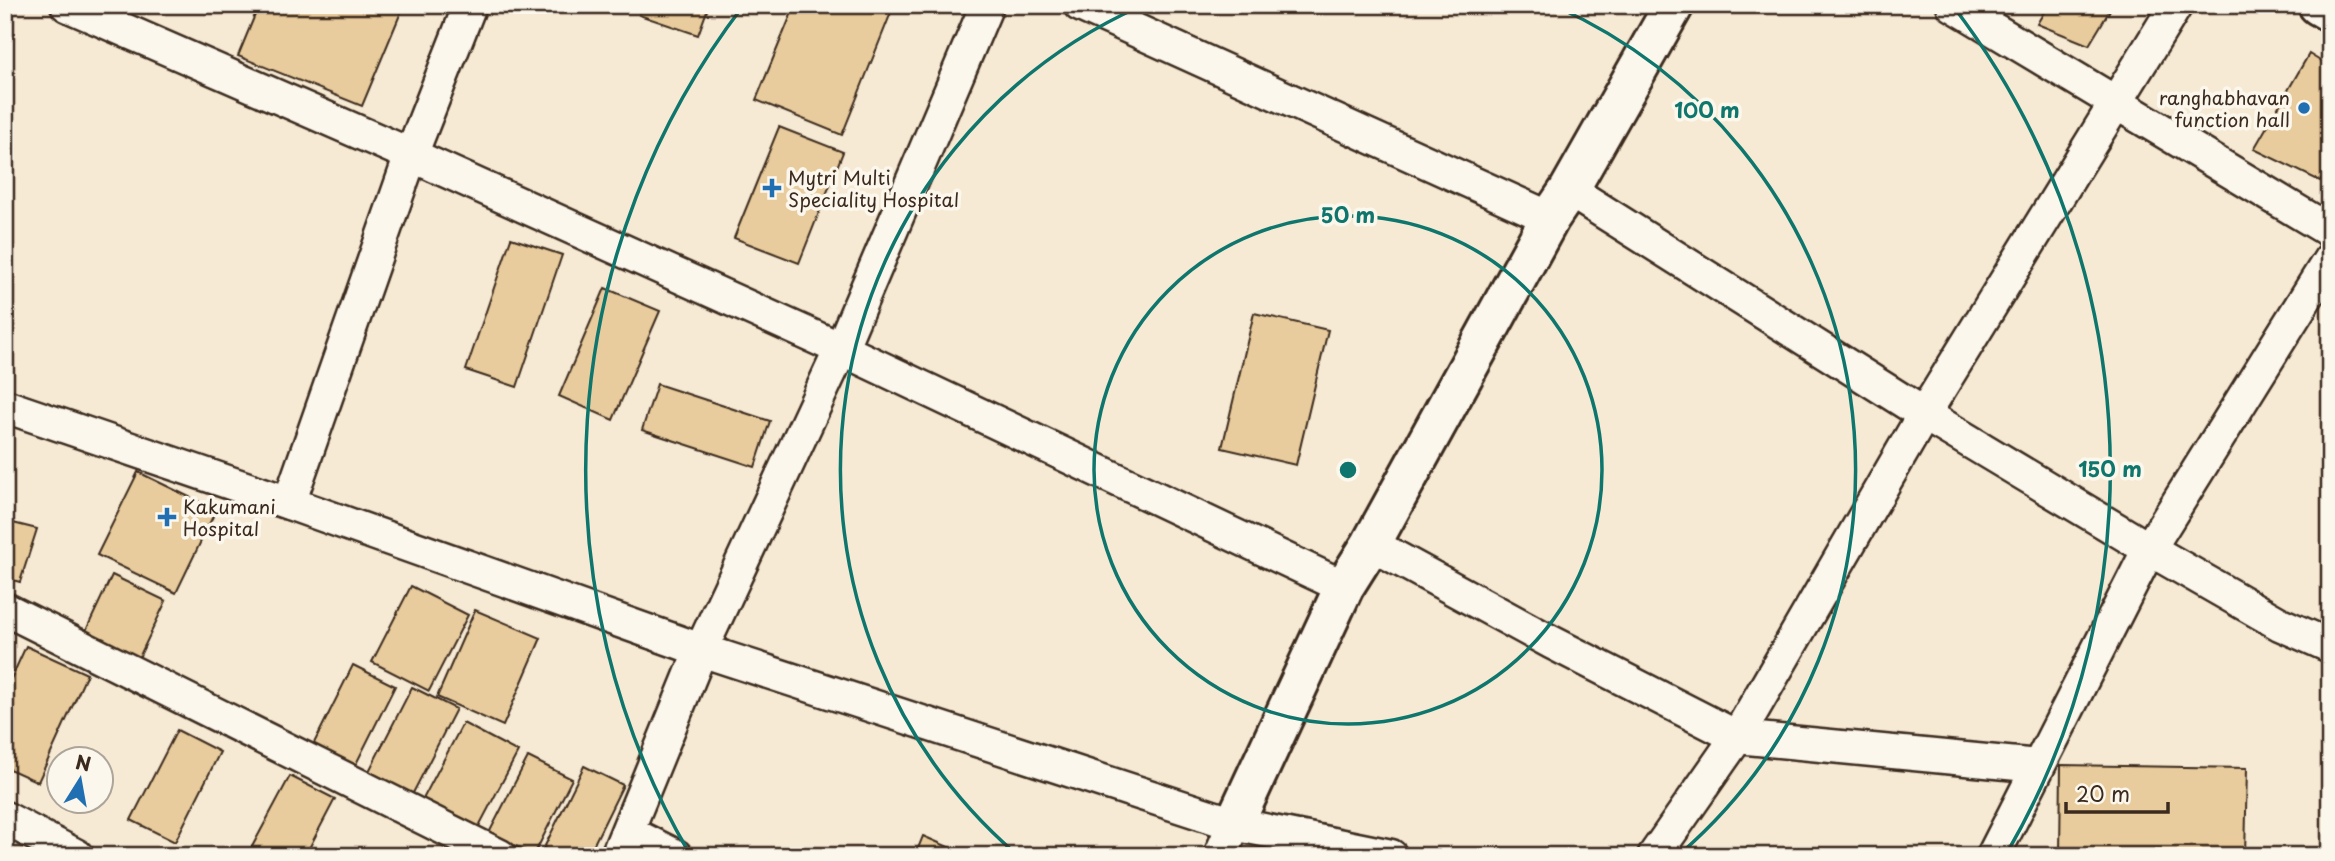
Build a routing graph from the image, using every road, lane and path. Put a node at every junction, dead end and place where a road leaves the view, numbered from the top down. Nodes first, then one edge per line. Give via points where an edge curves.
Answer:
1 (67, 5) edge
2 (470, 5) edge
3 (987, 5) edge
4 (1080, 5) edge
5 (1674, 5) edge
6 (1953, 5) edge
7 (2176, 5) edge
8 (2318, 5) edge
9 (2330, 12) edge
10 (2115, 105) junction
11 (411, 155) junction
12 (1560, 204) junction
13 (2330, 231) edge
14 (2330, 259) edge
15 (841, 349) junction
16 (5, 406) edge
17 (1924, 414) junction
18 (289, 503) junction
19 (1371, 544) junction
20 (2149, 549) junction
21 (1344, 587) junction
22 (5, 610) edge
23 (2330, 646) edge
24 (701, 650) junction
25 (1737, 737) junction
26 (2038, 766) junction
27 (5, 818) edge
28 (1227, 840) edge
29 (622, 844) edge
30 (78, 856) edge
31 (500, 856) edge
32 (676, 856) edge
33 (1391, 856) edge
34 (1654, 856) edge
35 (1993, 856) edge

1 - 11 street
2 - 11 street
3 - 15 street
4 - 12 street
5 - 12 street
6 - 10 street
7 - 10 street
8 - 9 street
10 - 13 street
10 - 17 street
11 - 15 street
11 - 18 street
12 - 17 street
12 - 19 street
14 - 20 street
15 - 21 street
15 - 24 street
16 - 18 street
17 - 20 street
17 - 25 street
18 - 24 street
19 - 21 street
19 - 25 street
20 - 23 street via 2280,624
20 - 26 street
21 - 28 street
22 - 31 street
24 - 28 street
24 - 29 street
25 - 26 street
25 - 34 street
26 - 35 street
27 - 30 street
28 - 33 street
29 - 32 street

